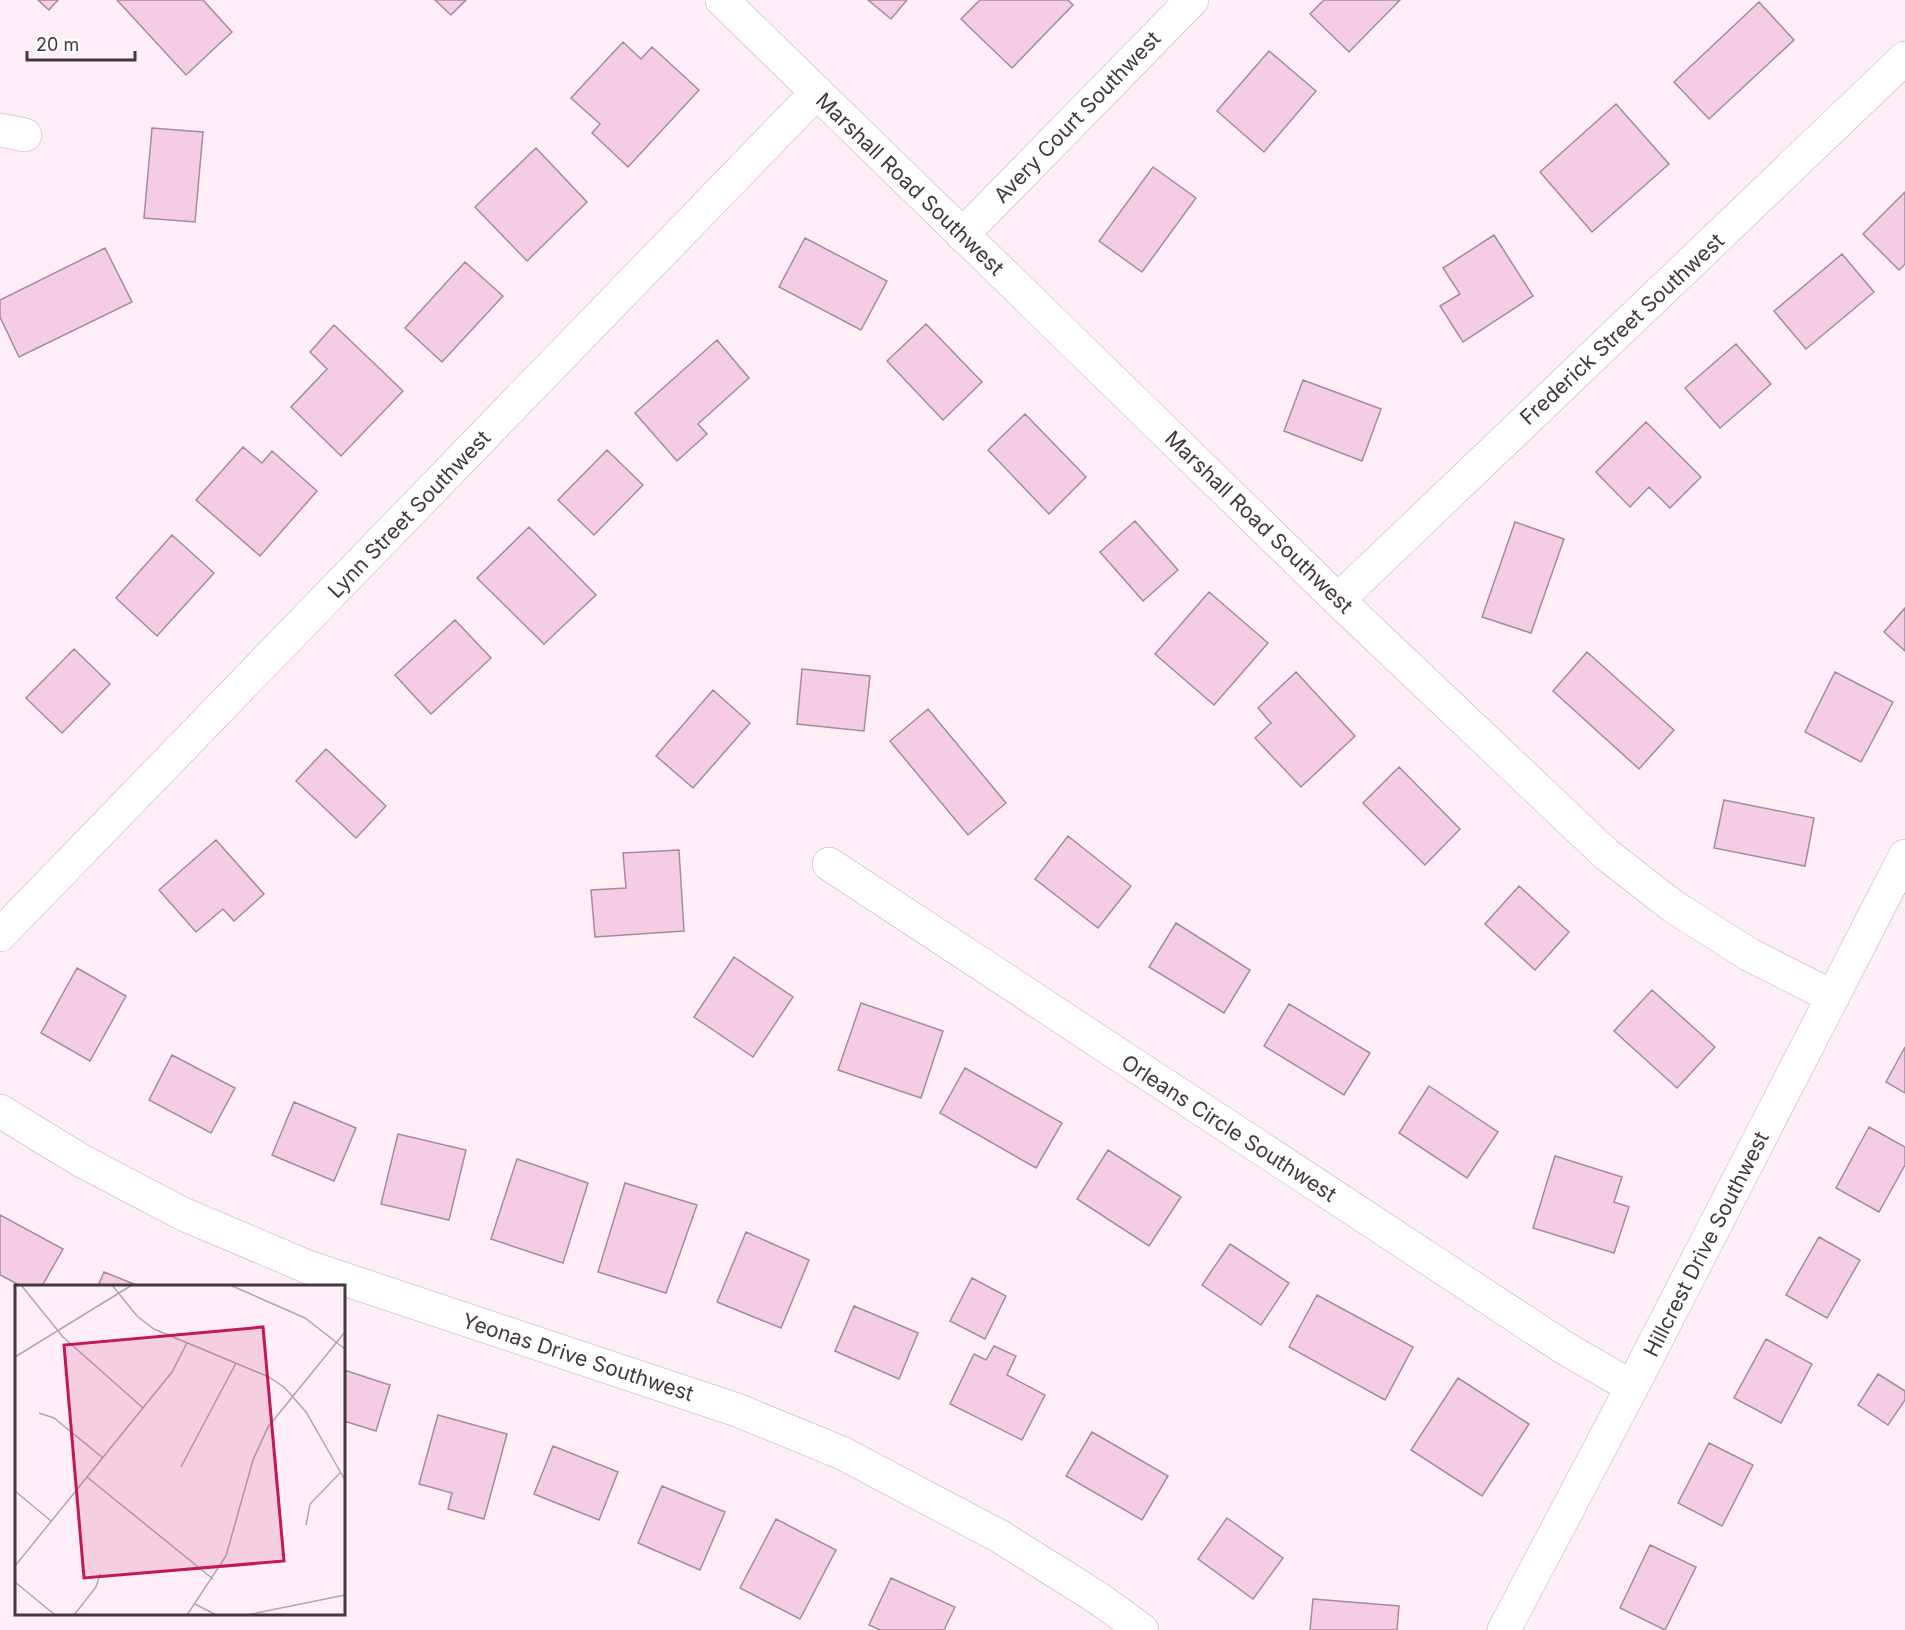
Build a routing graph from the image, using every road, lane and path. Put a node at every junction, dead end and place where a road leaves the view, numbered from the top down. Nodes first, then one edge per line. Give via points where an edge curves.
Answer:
1 (722, 0) edge
2 (1192, 0) edge
3 (1905, 58) edge
4 (817, 92) junction
5 (962, 235) junction
6 (1338, 600) junction
7 (1905, 856) edge
8 (829, 864) dead end
9 (0, 935) edge
10 (1833, 997) junction
11 (0, 1111) edge
12 (1632, 1386) junction
13 (1142, 1630) edge
14 (1504, 1630) edge

1 - 4 street, Marshall Road Southwest
2 - 5 street, Avery Court Southwest
3 - 6 street, Frederick Street Southwest
4 - 5 street, Marshall Road Southwest
4 - 9 street, Lynn Street Southwest
5 - 6 street, Marshall Road Southwest
6 - 10 street, Marshall Road Southwest via 1606,854 1674,908 1750,955
7 - 10 street, Hillcrest Drive Southwest
8 - 12 street, Orleans Circle Southwest via 1553,1340
10 - 12 street, Hillcrest Drive Southwest
11 - 13 street, Yeonas Drive Southwest via 82,1161 183,1214 308,1267 737,1410 842,1453 999,1536
12 - 14 street, Hillcrest Drive Southwest

